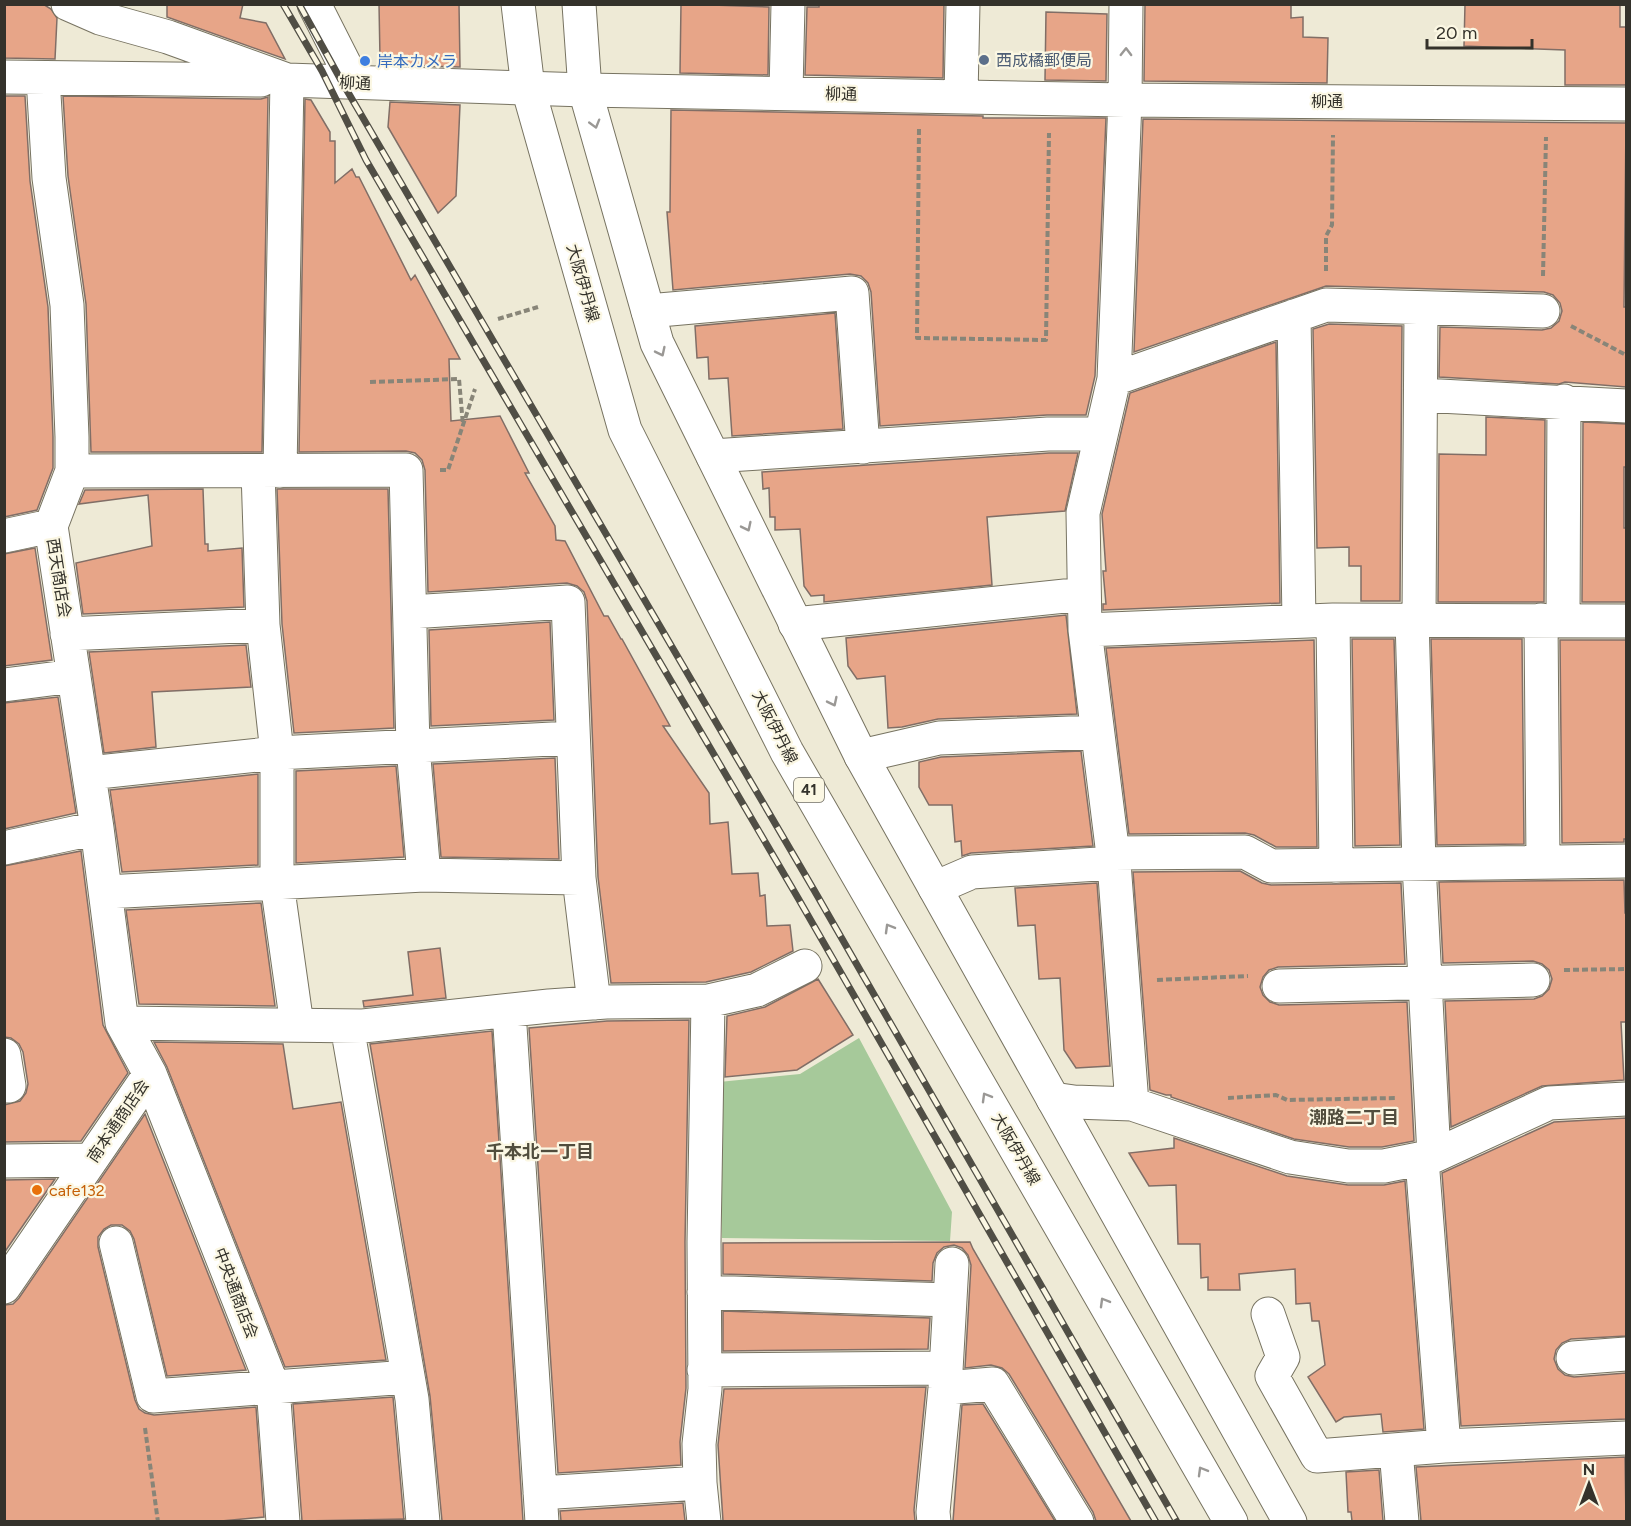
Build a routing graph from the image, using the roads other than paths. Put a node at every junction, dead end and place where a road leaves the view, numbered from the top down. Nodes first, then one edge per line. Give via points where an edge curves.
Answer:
1 (68, 4) edge
2 (314, 4) edge
3 (518, 4) edge
4 (579, 4) edge
5 (788, 4) edge
6 (963, 4) edge
7 (1126, 4) edge
8 (4, 77) edge
9 (43, 78) junction
10 (287, 80) junction
11 (354, 83) junction
12 (528, 88) junction
13 (585, 90) junction
14 (786, 93) junction
15 (961, 96) junction
16 (1125, 100) junction
17 (1626, 104) edge
18 (1421, 308) junction
19 (648, 311) junction
20 (1543, 311) road end
21 (1294, 316) junction
22 (1114, 379) junction
23 (1421, 395) junction
24 (1564, 401) junction
25 (1626, 405) edge
26 (1101, 434) junction
27 (863, 447) junction
28 (713, 456) junction
29 (72, 471) junction
30 (269, 471) junction
31 (51, 526) junction
32 (4, 536) edge
33 (1084, 594) junction
34 (410, 612) junction
35 (1416, 619) junction
36 (1333, 620) junction
37 (1552, 620) junction
38 (1299, 621) junction
39 (1626, 621) edge
40 (795, 624) junction
41 (264, 625) junction
42 (1085, 630) junction
43 (68, 634) junction
44 (74, 676) junction
45 (4, 686) edge
46 (1097, 732) junction
47 (572, 738) junction
48 (413, 747) junction
49 (277, 753) junction
50 (861, 756) junction
51 (89, 773) junction
52 (97, 828) junction
53 (4, 848) edge
54 (1113, 858) junction
55 (1626, 861) edge
56 (1543, 862) junction
57 (1419, 864) junction
58 (1336, 866) junction
59 (424, 875) junction
60 (579, 878) junction
61 (278, 883) junction
62 (935, 888) junction
63 (106, 892) junction
64 (805, 966) dead end
65 (1533, 980) road end
66 (1425, 984) junction
67 (1279, 986) road end
68 (708, 1001) junction
69 (594, 1003) junction
70 (509, 1011) junction
71 (122, 1023) junction
72 (297, 1025) junction
73 (347, 1026) junction
74 (4, 1054) edge
75 (150, 1074) junction
76 (4, 1086) edge
77 (1053, 1099) junction
78 (1626, 1099) edge
79 (1132, 1104) junction
80 (1428, 1158) junction
81 (91, 1160) junction
82 (4, 1161) edge
83 (116, 1243) dead end
84 (952, 1264) dead end
85 (4, 1287) edge
86 (704, 1292) junction
87 (950, 1300) junction
88 (1268, 1314) dead end
89 (1626, 1354) edge
90 (1573, 1359) dead end
91 (704, 1370) junction
92 (408, 1377) junction
93 (945, 1378) junction
94 (273, 1387) junction
95 (1626, 1438) edge
96 (1444, 1446) junction
97 (1396, 1450) junction
98 (700, 1483) junction
99 (541, 1507) edge
100 (283, 1521) edge
101 (423, 1521) edge
102 (704, 1521) edge
103 (934, 1521) edge
104 (1077, 1521) edge
105 (1231, 1521) edge
106 (1290, 1521) edge
107 (1402, 1521) edge

1 - 10 street, 柳通
2 - 11 street
3 - 12 street, 大阪伊丹線 / 41
4 - 13 street
5 - 14 street
6 - 15 street
16 -> 7 street
8 - 9 street
9 - 10 street
9 - 29 street, 西天商店会 via 49,178 66,305
10 - 11 street, 柳通
10 - 30 street
11 - 12 street, 柳通
12 - 13 street, 柳通
105 -> 12 street, 大阪伊丹線 / 41 via 787,752 625,430
13 - 14 street, 柳通
13 -> 19 street
14 - 15 street, 柳通
15 - 16 street, 柳通
16 - 17 street, 柳通
16 - 22 street
18 - 20 street
18 - 21 street via 1326,305
18 - 23 street
19 - 27 street via 852,293
19 -> 28 street via 657,343
21 - 22 street
21 - 38 street
22 - 26 street
23 - 24 street
23 - 35 street
24 - 25 street
24 - 37 street
26 - 27 street
26 - 33 street via 1083,513
27 - 28 street
28 -> 40 street
29 - 30 street
29 - 31 street, 西天商店会
30 - 34 street via 406,470
30 - 41 street
31 - 32 street
31 - 43 street, 西天商店会
33 - 40 street
33 - 42 street
34 - 47 street via 568,602
34 - 48 street
35 - 36 street
35 - 37 street
35 - 57 street
36 - 38 street
36 - 58 street
37 - 39 street
37 - 56 street
38 - 42 street
40 -> 50 street
41 - 43 street
41 - 49 street
42 - 46 street
43 - 44 street, 西天商店会
44 - 45 street
44 - 51 street, 西天商店会
46 - 50 street via 939,738
46 - 54 street
47 - 48 street
47 - 60 street
48 - 49 street
48 - 59 street
49 - 51 street
49 - 61 street
50 - 62 street
51 - 52 street, 西天商店会
52 - 53 street
52 - 63 street, 西天商店会
54 - 58 street via 1245,852 1271,866
54 - 62 street via 972,873
54 - 79 street
55 - 56 street
56 - 57 street
57 - 58 street
57 - 66 street
59 - 60 street
59 - 61 street
60 - 69 street
61 - 63 street
61 - 72 street
62 - 77 street
63 - 71 street, 西天商店会
64 - 68 street via 757,990
65 - 66 street
66 - 67 street
66 - 80 street via 1431,1097
68 - 69 street
68 - 86 street
69 - 70 street
70 - 73 street
70 - 99 street
71 - 72 street
71 - 75 street, 西天商店会
72 - 73 street
73 - 92 street
74 - 76 street via 9,1086
75 - 81 street, 南本通商店会
75 - 94 street, 中央通商店会
77 - 79 street
77 - 106 street
78 - 80 street via 1550,1103
79 - 80 street via 1290,1157 1348,1166 1384,1166
80 - 96 street
81 - 82 street
81 - 85 street, 南本通商店会
83 - 94 street via 153,1396
84 - 87 street
86 - 87 street
86 - 91 street
87 - 93 street
88 - 97 street via 1283,1357 1272,1376 1317,1456
89 - 90 street
91 - 93 street
91 - 98 street
92 - 94 street
92 - 101 street
93 - 103 street
93 - 104 street via 993,1384
94 - 100 street, 中央通商店会
95 - 96 street
96 - 97 street
97 - 107 street
98 - 99 street
98 - 102 street

